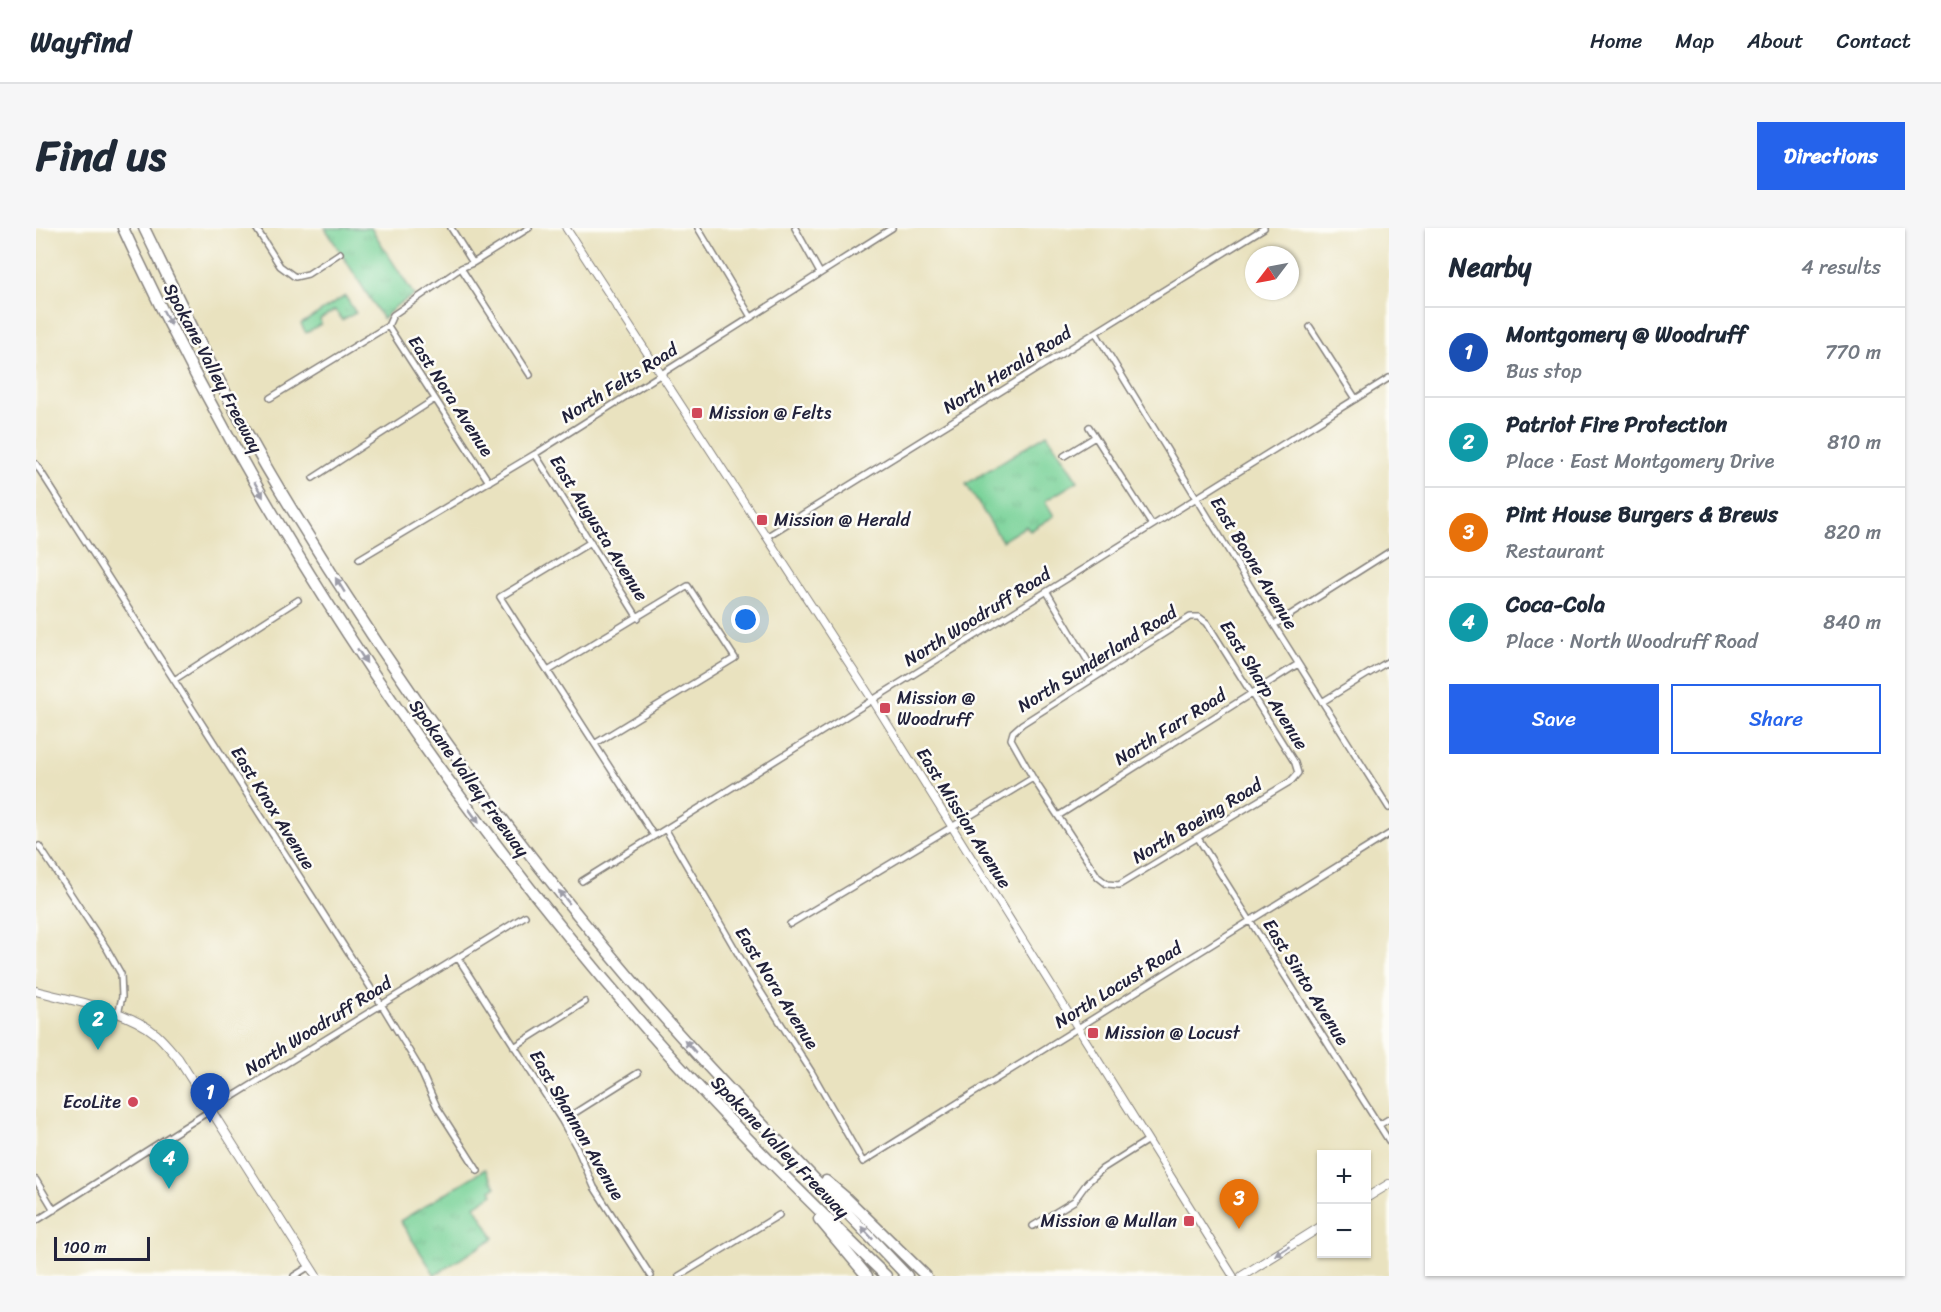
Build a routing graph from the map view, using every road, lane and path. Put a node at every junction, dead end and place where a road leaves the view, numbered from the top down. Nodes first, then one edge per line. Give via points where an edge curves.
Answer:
1 (123, 228) edge
2 (144, 228) edge
3 (256, 228) edge
4 (451, 228) edge
5 (529, 228) edge
6 (566, 228) edge
7 (698, 228) edge
8 (795, 228) edge
9 (892, 228) edge
10 (1264, 228) edge
11 (340, 254) dead end
12 (473, 263) junction
13 (461, 268) junction
14 (820, 273) junction
15 (751, 317) junction
16 (388, 326) junction
17 (1310, 327) dead end
18 (1095, 333) junction
19 (530, 375) dead end
20 (661, 375) junction
21 (1389, 378) edge
22 (270, 398) dead end
23 (435, 399) junction
24 (1356, 399) junction
25 (1089, 427) dead end
26 (1095, 437) junction
27 (535, 454) junction
28 (1064, 456) dead end
29 (36, 464) edge
30 (313, 478) dead end
31 (489, 482) junction
32 (1196, 498) junction
33 (1152, 525) junction
34 (766, 537) junction
35 (591, 542) junction
36 (1389, 552) edge
37 (359, 559) dead end
38 (1047, 592) junction
39 (298, 600) dead end
40 (1199, 617) joint
41 (638, 618) junction
42 (1274, 625) junction
43 (1389, 661) edge
44 (1298, 664) junction
45 (548, 671) junction
46 (1096, 675) junction
47 (174, 680) junction
48 (1251, 693) junction
49 (872, 699) junction
50 (1322, 702) junction
51 (596, 743) junction
52 (1298, 773) joint
53 (1033, 778) junction
54 (1389, 808) edge
55 (1058, 816) junction
56 (951, 826) junction
57 (666, 830) junction
58 (1389, 834) edge
59 (654, 836) junction
60 (1198, 838) junction
61 (39, 846) dead end
62 (582, 881) dead end
63 (525, 916) dead end
64 (1250, 921) junction
65 (790, 924) dead end
66 (458, 958) junction
67 (36, 991) edge
68 (585, 1002) dead end
69 (381, 1004) junction
70 (118, 1014) junction
71 (1078, 1028) junction
72 (514, 1047) junction
73 (638, 1073) dead end
74 (211, 1110) junction
75 (1389, 1119) edge
76 (562, 1121) junction
77 (1379, 1125) junction
78 (1148, 1140) junction
79 (1389, 1142) edge
80 (793, 1155) junction
81 (862, 1162) joint
82 (478, 1171) dead end
83 (780, 1173) junction
84 (36, 1180) edge
85 (1389, 1184) edge
86 (1371, 1195) edge
87 (54, 1210) junction
88 (779, 1215) dead end
89 (36, 1221) edge
90 (1033, 1226) dead end
91 (1317, 1229) edge
92 (310, 1266) junction
93 (294, 1276) edge
94 (316, 1276) edge
95 (651, 1276) edge
96 (679, 1276) edge
97 (867, 1276) edge
98 (886, 1276) edge
99 (907, 1276) edge
100 (926, 1276) edge
101 (1233, 1276) edge
102 (1242, 1276) edge

1 -> 83 highway, Spokane Valley Freeway via 196,376 250,474 401,715 567,935 687,1074
80 -> 2 highway, Spokane Valley Freeway via 635,984 527,851 418,704 279,488
3 - 11 street via 280,266 295,277 308,274
4 - 12 street
5 - 12 street
6 - 20 street, East Mission Avenue
7 - 15 street
8 - 14 street
9 - 14 street, North Felts Road
10 - 18 street, North Herald Road
12 - 13 street
13 - 16 street via 393,315
13 - 19 street
14 - 15 street, North Felts Road
15 - 20 street, North Felts Road
16 - 22 street
16 - 23 street, East Nora Avenue
17 - 24 street
18 - 32 street, East Boone Avenue
18 - 34 street, North Herald Road
20 - 27 street, North Felts Road
20 - 34 street, East Mission Avenue
21 - 24 street, North Woodruff Road
23 - 30 street
23 - 31 street, East Nora Avenue
24 - 32 street, North Woodruff Road
25 - 26 street
26 - 28 street
26 - 33 street
27 - 31 street, North Felts Road
27 - 35 street, East Augusta Avenue
29 - 47 street, East Knox Avenue
31 - 37 street, North Felts Road
32 - 33 street, North Woodruff Road
32 - 42 street, East Boone Avenue
33 - 38 street, North Woodruff Road
34 - 49 street, East Mission Avenue
35 - 41 street, East Augusta Avenue
35 - 45 street via 501,597
36 - 42 street
38 - 46 street
38 - 49 street, North Woodruff Road
39 - 47 street
40 - 46 street, North Sunderland Road via 1190,617
40 - 48 street, East Sharp Avenue via 1207,623
41 - 45 street
41 - 51 street via 688,586 735,658
42 - 44 street, East Boone Avenue
43 - 50 street
44 - 48 street, North Farr Road
44 - 50 street, East Boone Avenue
45 - 51 street
46 - 53 street, North Sunderland Road via 1013,732 1011,739
47 - 69 street, East Knox Avenue
48 - 52 street, East Sharp Avenue
48 - 55 street, North Farr Road
49 - 56 street, East Mission Avenue
49 - 57 street, North Woodruff Road
50 - 54 street, East Boone Avenue
51 - 59 street
52 - 60 street, North Boeing Road
53 - 55 street
53 - 56 street
55 - 60 street, North Boeing Road via 1098,877 1107,884 1119,885
56 - 65 street
56 - 71 street, East Mission Avenue
57 - 59 street, North Woodruff Road
57 - 81 street, East Nora Avenue
58 - 64 street, North Locust Road
59 - 62 street, North Woodruff Road
60 - 64 street, East Sinto Avenue
61 - 70 street via 121,974
63 - 66 street, North Woodruff Road
64 - 71 street, North Locust Road
64 - 77 street, East Sinto Avenue
66 - 69 street, North Woodruff Road
66 - 72 street, East Shannon Avenue
67 - 70 main road
68 - 72 street
69 - 74 street, North Woodruff Road
69 - 82 street, East Knox Avenue via 419,1067 437,1107
70 - 74 main road via 143,1025 169,1047
71 - 78 street, East Mission Avenue
71 - 81 street, North Locust Road
72 - 76 street, East Shannon Avenue
73 - 76 street
74 - 87 street, North Woodruff Road
74 - 92 main road
75 - 77 street
76 - 95 street, East Shannon Avenue via 594,1187
77 - 79 street, East Sinto Avenue
78 - 90 street via 1102,1169 1074,1201
78 - 101 street, East Mission Avenue
99 -> 80 highway, Spokane Valley Freeway
80 - 100 highway via 845,1197
83 - 97 highway
83 - 98 highway, Spokane Valley Freeway
84 - 87 street
85 - 86 main road
87 - 89 street, North Woodruff Road
88 - 96 street
91 -> 102 main road
92 - 93 street
92 - 94 main road

